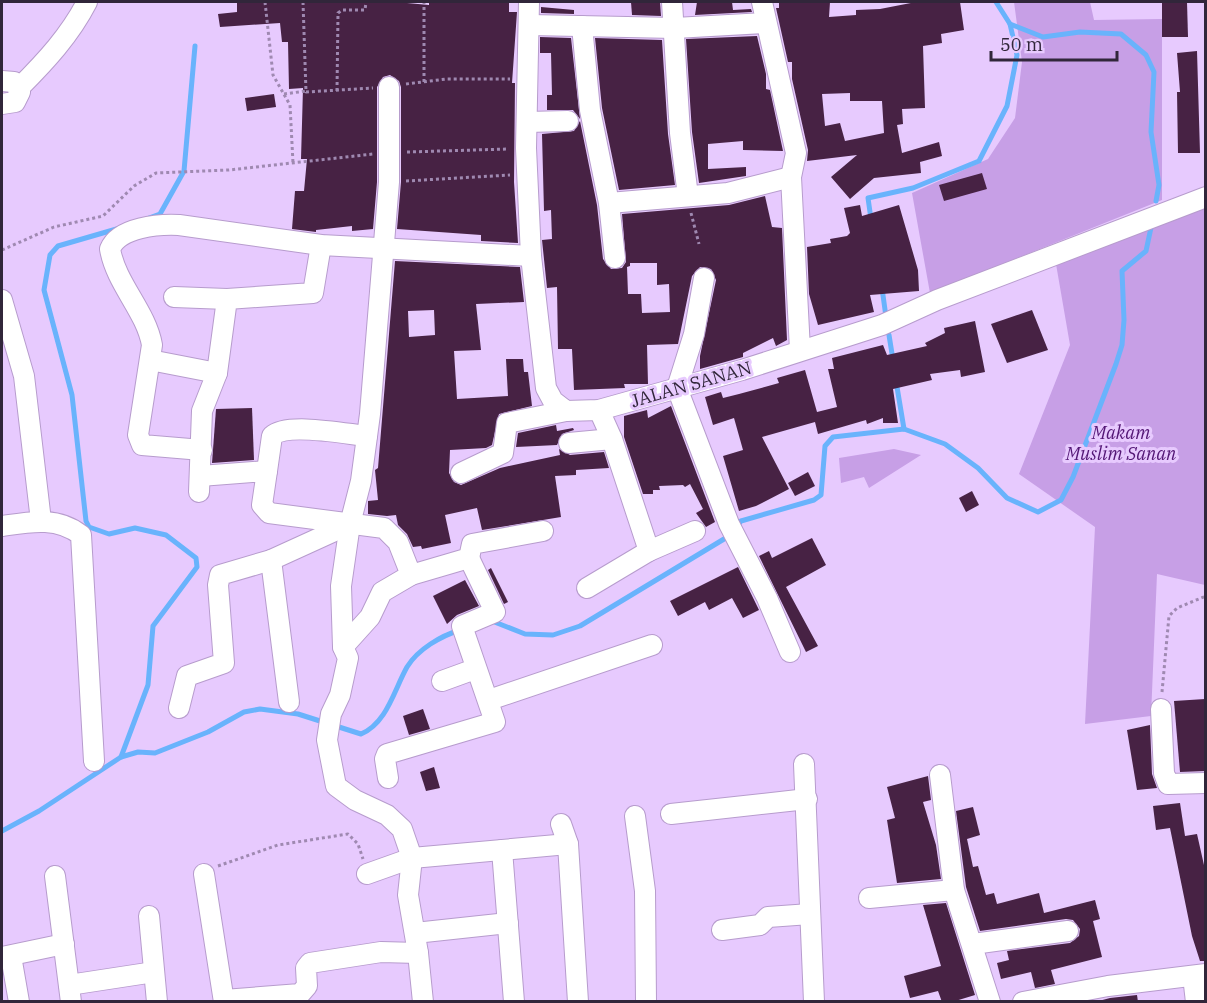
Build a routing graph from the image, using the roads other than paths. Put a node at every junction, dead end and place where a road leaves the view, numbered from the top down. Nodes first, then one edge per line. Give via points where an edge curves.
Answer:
1 (87, 2) edge
2 (529, 2) edge
3 (672, 2) edge
4 (762, 2) edge
5 (766, 23) junction
6 (530, 25) junction
7 (582, 26) junction
8 (675, 28) junction
9 (10, 85) edge
10 (389, 87) road end
11 (2, 104) edge
12 (568, 120) dead end
13 (527, 122) junction
14 (791, 177) junction
15 (688, 196) junction
16 (1206, 197) edge
17 (609, 203) junction
18 (321, 245) junction
19 (384, 250) junction
20 (531, 256) junction
21 (615, 258) dead end
22 (704, 278) dead end
23 (174, 297) dead end
24 (227, 299) junction
25 (3, 313) edge
26 (800, 351) junction
27 (150, 360) junction
28 (216, 373) junction
29 (677, 388) junction
30 (599, 410) junction
31 (566, 411) junction
32 (367, 436) junction
33 (612, 438) junction
34 (569, 443) dead end
35 (202, 450) junction
36 (267, 471) junction
37 (461, 473) dead end
38 (41, 521) junction
39 (350, 524) junction
40 (2, 526) edge
41 (543, 531) dead end
42 (695, 531) dead end
43 (649, 551) junction
44 (469, 558) junction
45 (271, 560) junction
46 (411, 575) junction
47 (587, 588) dead end
48 (652, 645) dead end
49 (343, 647) junction
50 (790, 652) dead end
51 (473, 660) junction
52 (442, 681) dead end
53 (489, 700) junction
54 (289, 702) dead end
55 (179, 708) dead end
56 (1161, 709) road end
57 (94, 761) dead end
58 (804, 764) dead end
59 (940, 775) dead end
60 (388, 778) dead end
61 (1206, 783) edge
62 (807, 799) junction
63 (671, 814) dead end
64 (635, 816) dead end
65 (561, 824) dead end
66 (568, 844) junction
67 (502, 850) junction
68 (412, 858) junction
69 (204, 873) road end
70 (367, 874) road end
71 (55, 876) dead end
72 (954, 890) junction
73 (869, 898) dead end
74 (810, 914) junction
75 (149, 916) dead end
76 (508, 923) junction
77 (722, 930) dead end
78 (1068, 931) dead end
79 (415, 933) junction
80 (64, 944) junction
81 (973, 944) junction
82 (418, 953) junction
83 (6, 956) edge
84 (154, 972) junction
85 (1199, 975) edge
86 (70, 993) edge
87 (1084, 997) edge
88 (224, 1001) edge
89 (19, 1002) edge
90 (157, 1002) edge
91 (423, 1002) edge
92 (514, 1002) edge
93 (578, 1002) edge
94 (646, 1002) edge
95 (814, 1002) edge
96 (990, 1002) edge
97 (1023, 1002) edge
98 (1197, 1002) edge

1 - 9 street via 54,52
2 - 6 street
3 - 8 street
4 - 5 street
5 - 8 street
5 - 14 street via 796,153
6 - 7 street
6 - 13 street
7 - 8 street
7 - 17 street via 590,110
8 - 15 street via 680,134
9 - 11 street via 19,96 15,102
10 - 19 street via 390,153
12 - 13 street
13 - 20 street
14 - 15 street via 728,193
14 - 26 street
15 - 17 street
16 - 26 street, JALAN SANAN via 937,300 882,326
17 - 21 street
18 - 19 street
18 - 24 street via 313,293
18 - 27 street via 169,224 119,237 111,249 113,262 151,338
19 - 20 street
19 - 32 street
20 - 31 street via 546,388 553,401
22 - 29 street via 694,334
23 - 24 street
24 - 28 street
25 - 38 street via 24,376
26 - 29 street, JALAN SANAN
27 - 28 street
27 - 35 street via 140,442
28 - 35 street via 202,411
29 - 30 street, JALAN SANAN
29 - 50 street via 732,531
30 - 31 street, JALAN SANAN
30 - 33 street
31 - 37 street, JALAN SANAN via 507,423 503,453
32 - 36 street via 306,429 279,431 272,436
32 - 39 street
33 - 34 street
33 - 43 street
35 - 36 street via 199,484
36 - 39 street via 264,510
38 - 40 street
38 - 57 street via 70,526 81,535
39 - 45 street
39 - 46 street via 384,528 398,542
39 - 49 street via 341,586
41 - 44 street via 472,544
42 - 43 street
43 - 47 street
44 - 46 street
44 - 51 street via 495,612 462,626
45 - 54 street
45 - 55 street via 224,573 218,579 225,663 188,676
46 - 49 street via 382,592 370,617
48 - 53 street
49 - 68 street via 348,658 327,740 336,786 397,822
51 - 52 street
51 - 53 street
53 - 60 street via 496,720 493,724 387,754 384,759
56 - 61 street via 1168,784
58 - 62 street
59 - 72 street
62 - 63 street
62 - 74 street
64 - 94 street via 645,891
65 - 66 street
66 - 67 street
66 - 93 street
67 - 68 street
67 - 76 street
68 - 70 street
68 - 79 street via 408,895
69 - 88 street
71 - 80 street
72 - 73 street
72 - 81 street
74 - 77 street via 768,917 760,925
74 - 95 street
75 - 84 street
76 - 79 street
76 - 92 street
78 - 81 street
79 - 82 street
80 - 83 street
80 - 86 street
81 - 96 street
82 - 88 street via 381,952 310,963 306,968 307,986 300,994
82 - 91 street
83 - 89 street
84 - 86 street
84 - 90 street
85 - 87 street
85 - 98 street
87 - 97 street

